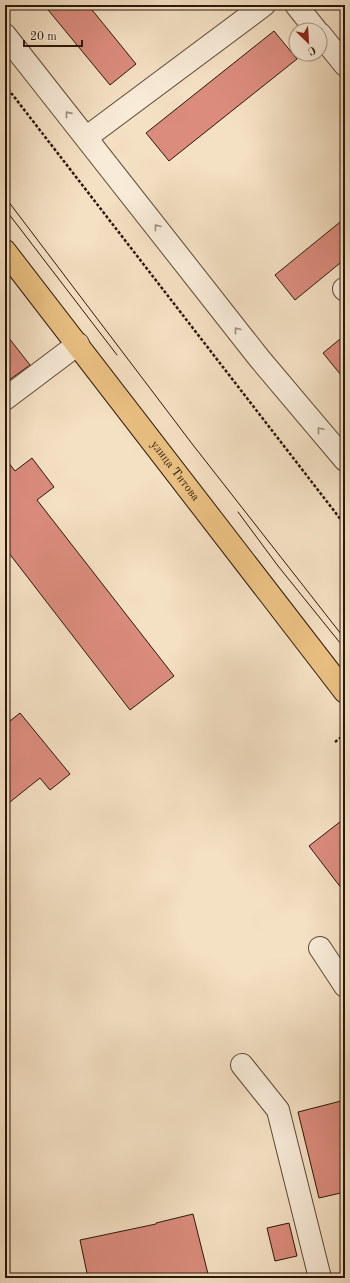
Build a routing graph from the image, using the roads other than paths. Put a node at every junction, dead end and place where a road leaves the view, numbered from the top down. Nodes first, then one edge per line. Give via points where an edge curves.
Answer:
1 (264, 5) edge
2 (296, 5) edge
3 (310, 22) edge
4 (5, 35) edge
5 (328, 44) edge
6 (345, 65) edge
7 (86, 137) junction
8 (5, 251) edge
9 (78, 344) junction
10 (5, 399) edge
11 (345, 460) edge
12 (345, 692) edge
13 (320, 948) dead end
14 (345, 986) edge
15 (242, 1065) dead end
16 (320, 1278) edge

1 - 7 lane
2 - 3 lane
7 -> 4 lane
5 - 6 lane
11 -> 7 lane via 259,358
8 - 9 main road, улица Титова
9 - 10 lane
9 - 12 main road, улица Титова
13 - 14 lane
15 - 16 lane via 278,1110

